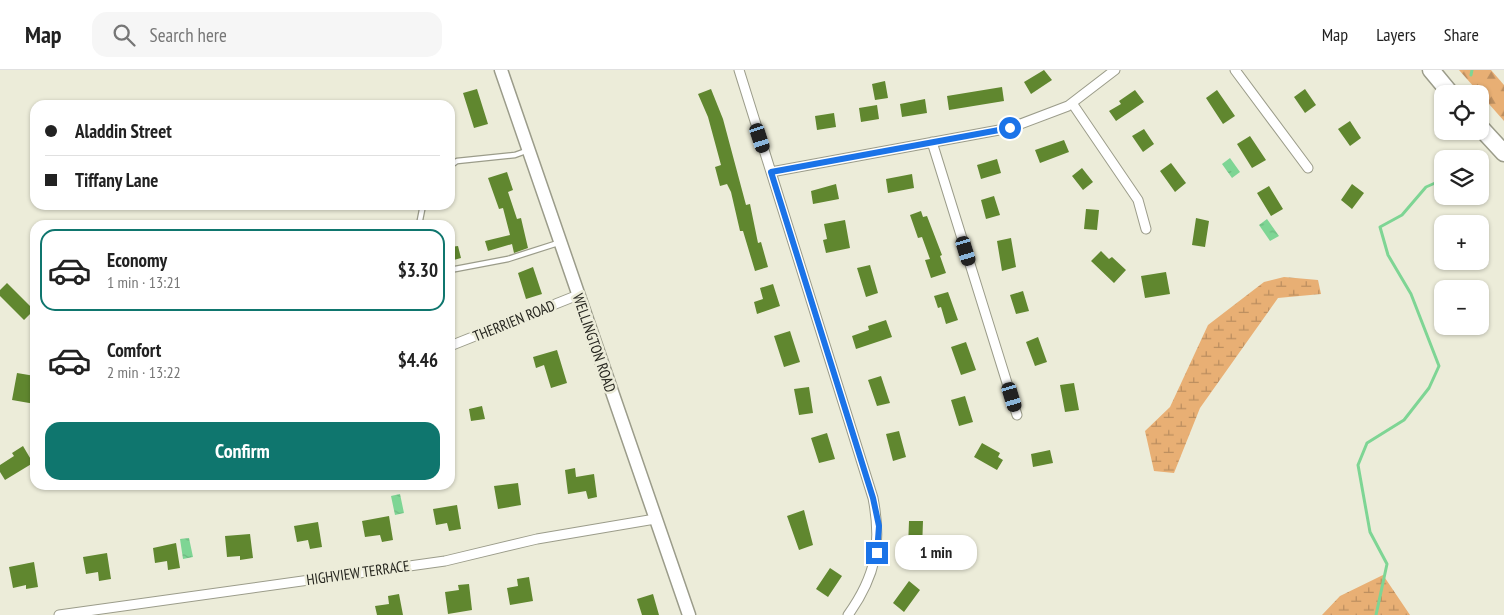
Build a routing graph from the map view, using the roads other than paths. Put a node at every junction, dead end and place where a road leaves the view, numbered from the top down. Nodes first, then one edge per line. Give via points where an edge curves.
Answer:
1 (739, 70) edge
2 (1115, 70) edge
3 (1235, 70) edge
4 (1432, 70) edge
5 (504, 71) edge
6 (1444, 85) edge
7 (1072, 103) junction
8 (1489, 137) edge
9 (932, 142) junction
10 (528, 150) junction
11 (1504, 153) edge
12 (455, 163) edge
13 (1308, 168) dead end
14 (771, 172) junction
15 (1146, 229) dead end
16 (560, 242) junction
17 (455, 269) edge
18 (578, 295) junction
19 (455, 344) edge
20 (1017, 415) dead end
21 (655, 518) junction
22 (59, 615) edge
23 (689, 615) edge
24 (848, 615) edge

1 - 14 street
2 - 7 street
3 - 13 street
4 - 6 highway
5 - 10 main road, WELLINGTON ROAD
7 - 9 street via 1010,128
7 - 15 street via 1138,200
8 - 11 highway
9 - 14 street
9 - 20 street
10 - 12 lane via 515,155
10 - 16 main road, WELLINGTON ROAD
14 - 24 street via 879,526 877,553 870,578
16 - 17 lane via 508,259
16 - 18 main road, WELLINGTON ROAD
18 - 19 street, THERRIEN ROAD
18 - 21 main road, WELLINGTON ROAD
21 - 22 street, HIGHVIEW TERRACE via 537,539 445,561
21 - 23 main road, WELLINGTON ROAD

